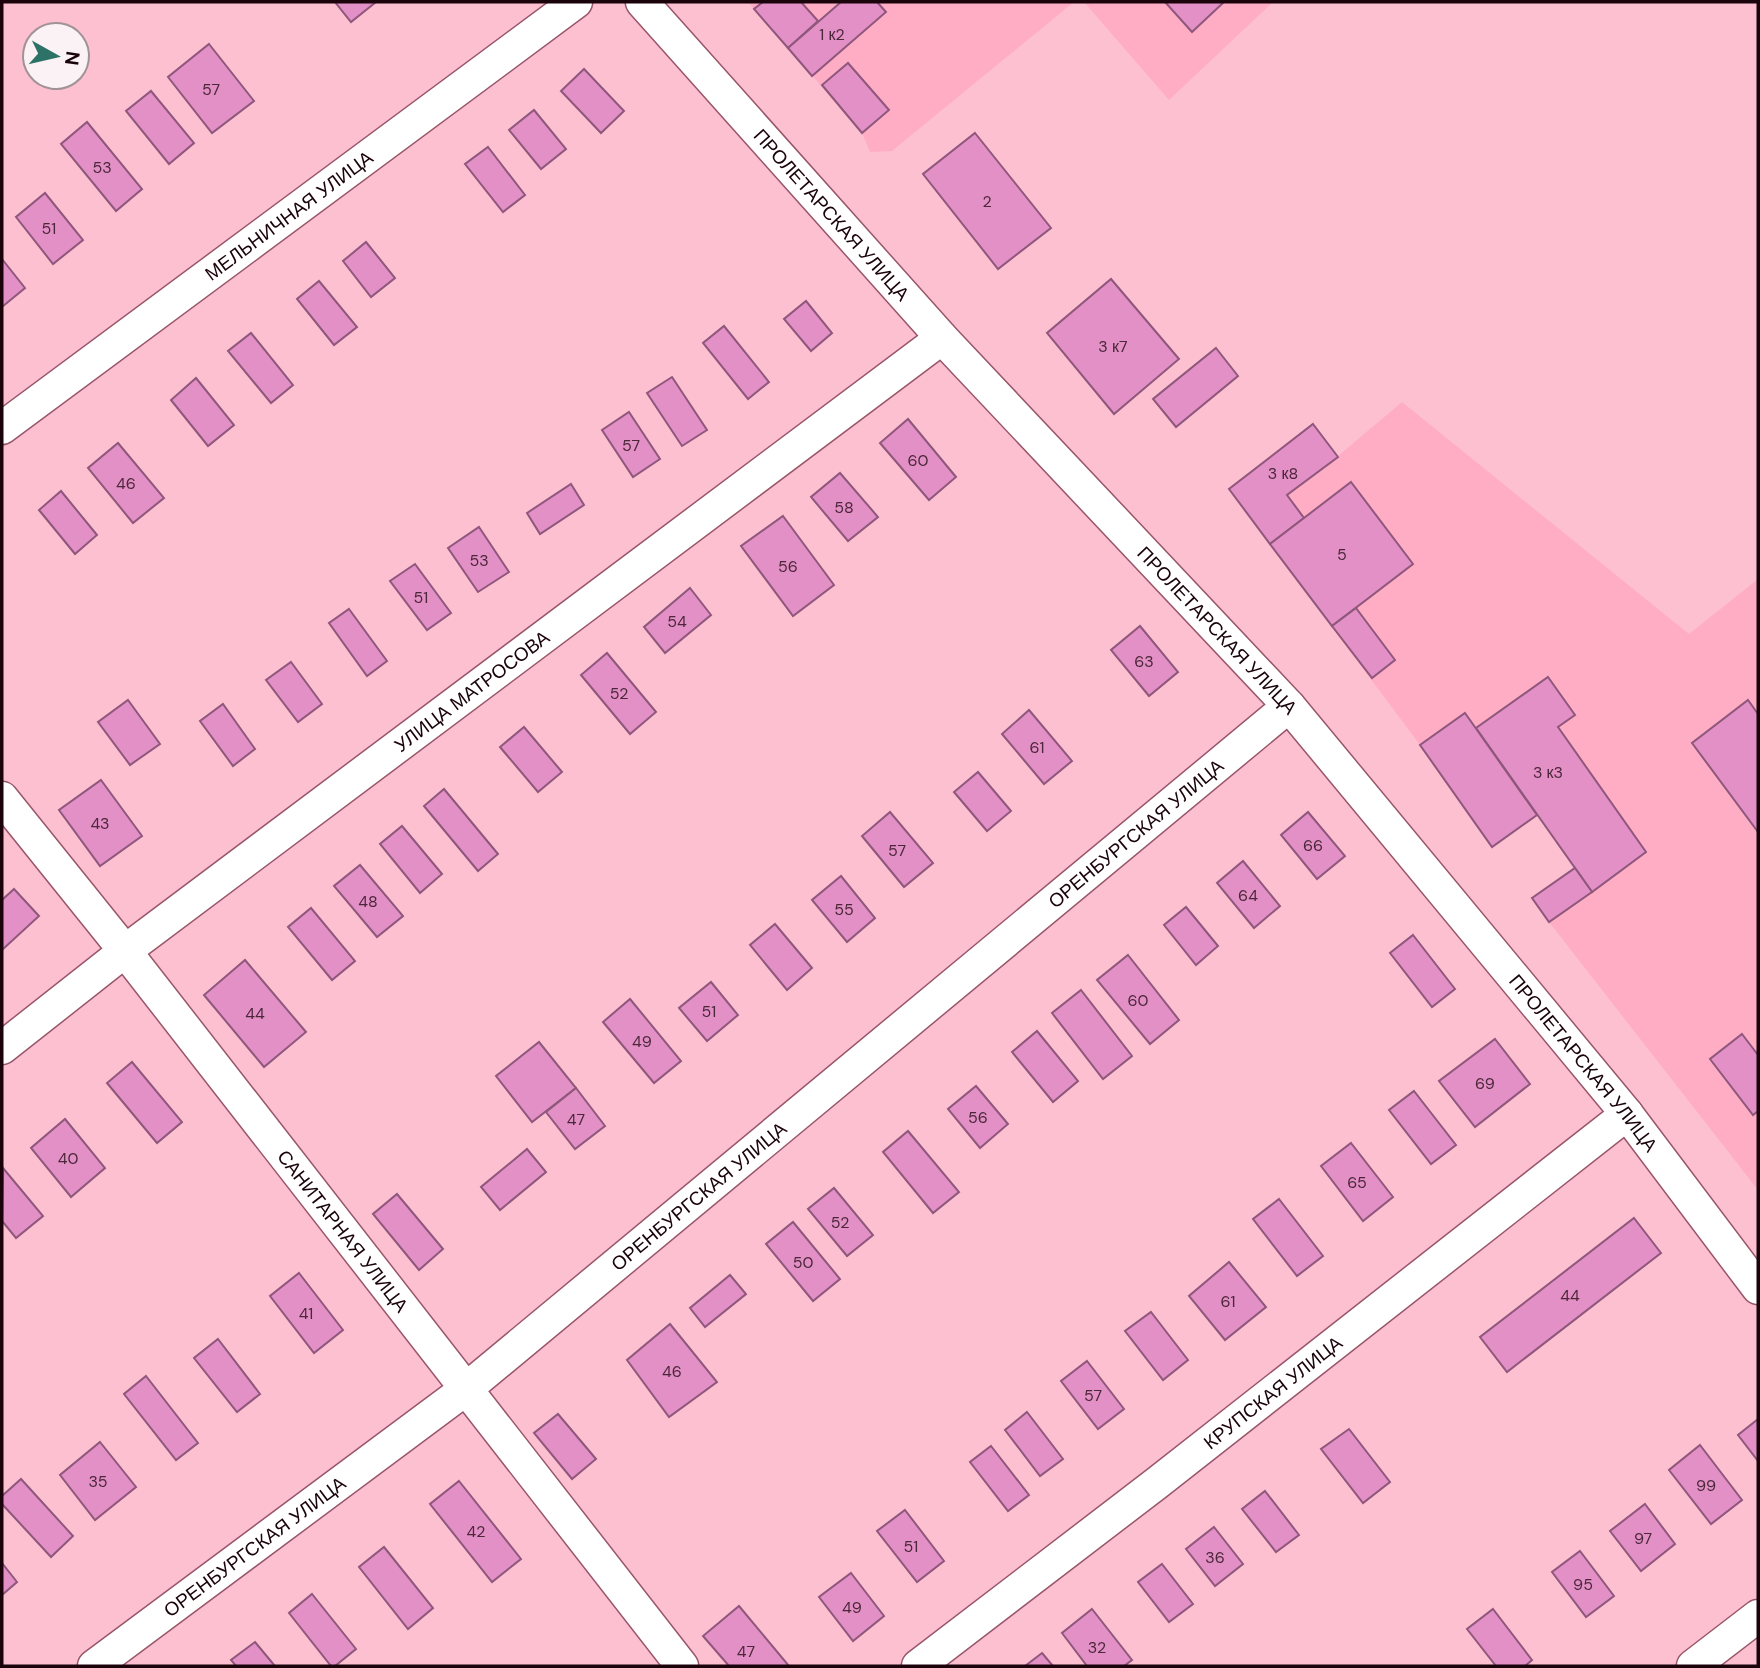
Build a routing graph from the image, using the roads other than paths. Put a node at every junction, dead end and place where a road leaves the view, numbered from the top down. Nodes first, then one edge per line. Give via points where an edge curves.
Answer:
1 (576, 2) edge
2 (642, 2) edge
3 (943, 338) junction
4 (2, 428) edge
5 (1289, 706) junction
6 (2, 798) edge
7 (125, 951) junction
8 (2, 1048) edge
9 (1626, 1114) junction
10 (1758, 1287) edge
11 (466, 1389) junction
12 (1758, 1616) edge
13 (94, 1666) edge
14 (682, 1666) edge
15 (918, 1666) edge
16 (1693, 1666) edge

1 - 4 street, МЕЛЬНИЧНАЯ УЛИЦА
2 - 3 street, ПРОЛЕТАРСКАЯ УЛИЦА
3 - 5 street, ПРОЛЕТАРСКАЯ УЛИЦА
3 - 7 street, УЛИЦА МАТРОСОВА
5 - 9 street, ПРОЛЕТАРСКАЯ УЛИЦА
5 - 11 street, ОРЕНБУРГСКАЯ УЛИЦА
6 - 7 street, САНИТАРНАЯ УЛИЦА
7 - 8 street, УЛИЦА МАТРОСОВА
7 - 11 street, САНИТАРНАЯ УЛИЦА
9 - 10 street, ПРОЛЕТАРСКАЯ УЛИЦА
9 - 15 street, КРУПСКАЯ УЛИЦА
11 - 13 street, ОРЕНБУРГСКАЯ УЛИЦА
11 - 14 street, САНИТАРНАЯ УЛИЦА
12 - 16 street

